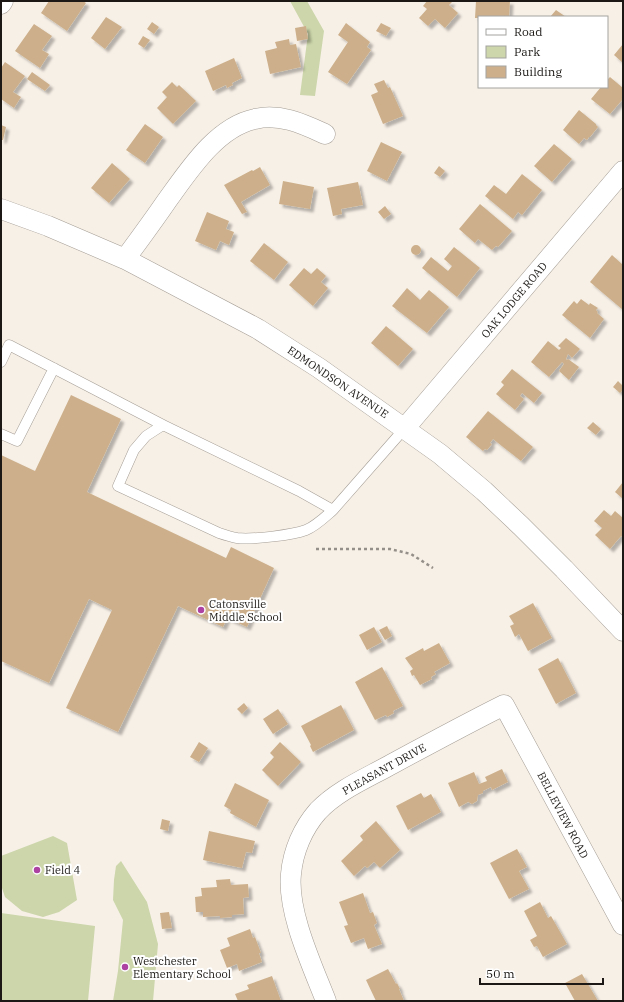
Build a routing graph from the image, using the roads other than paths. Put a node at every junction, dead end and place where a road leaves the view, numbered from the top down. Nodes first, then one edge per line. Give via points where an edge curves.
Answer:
1 (3, 1) edge
2 (1, 4) edge
3 (325, 134) dead end
4 (623, 171) edge
5 (1, 209) edge
6 (126, 259) junction
7 (1, 362) edge
8 (54, 368) junction
9 (163, 425) junction
10 (405, 428) junction
11 (1, 434) edge
12 (333, 510) junction
13 (623, 631) edge
14 (504, 705) joint
15 (623, 925) edge
16 (326, 1001) edge

1 - 2 street
3 - 6 street via 298,122 274,118 255,119 235,126 195,162
4 - 10 street, OAK LODGE ROAD
5 - 6 street, EDMONDSON AVENUE
6 - 10 street, EDMONDSON AVENUE via 258,329
7 - 8 lane via 9,345
8 - 9 lane
8 - 11 lane via 17,441
9 - 12 lane
9 - 12 lane via 146,436 134,450 118,486 219,533 237,538 281,535 306,530
10 - 12 lane
10 - 13 street, EDMONDSON AVENUE via 440,454 505,511
14 - 15 street, BELLEVIEW ROAD
14 - 16 street, PLEASANT DRIVE via 343,790 319,811 304,830 291,874 292,900 301,936

